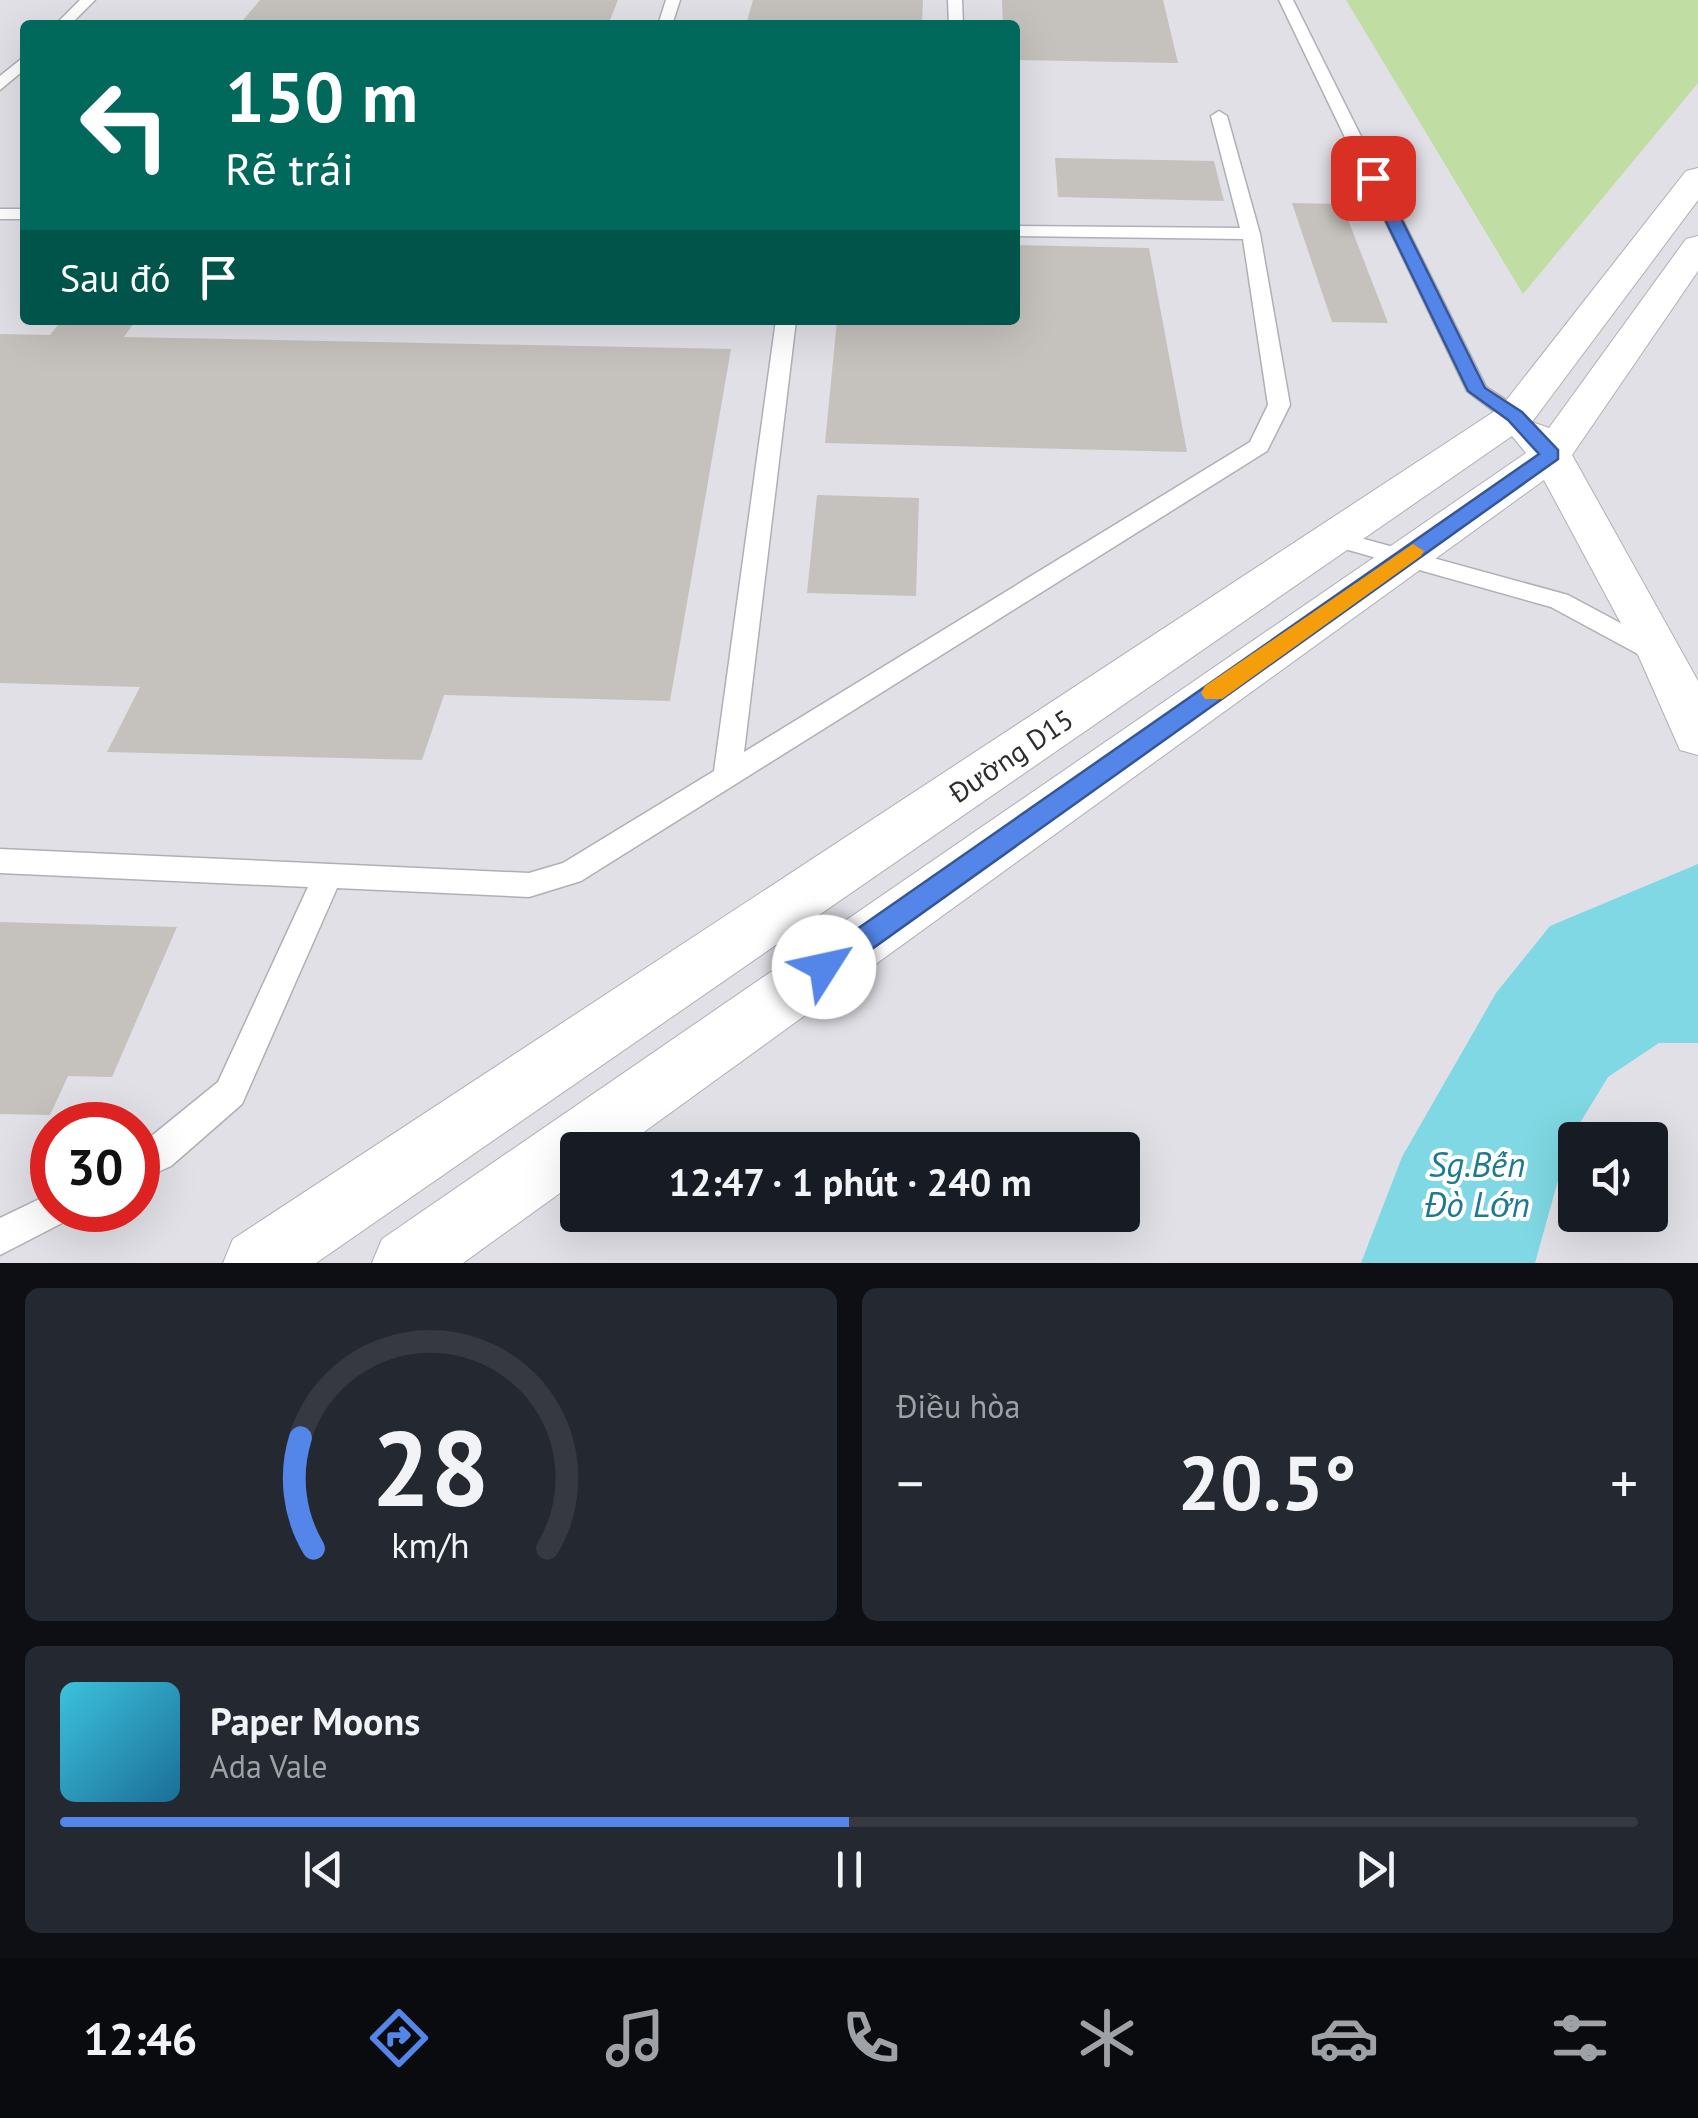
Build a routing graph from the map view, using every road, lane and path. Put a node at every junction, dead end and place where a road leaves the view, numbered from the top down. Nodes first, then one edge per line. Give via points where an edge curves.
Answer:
1 (88, 0) edge
2 (1286, 0) edge
3 (67, 20) edge
4 (20, 66) edge
5 (0, 86) edge
6 (1218, 116) dead end
7 (1698, 178) edge
8 (1020, 231) edge
9 (1252, 234) junction
10 (1698, 246) edge
11 (785, 325) edge
12 (1515, 416) junction
13 (1551, 455) junction
14 (1335, 539) junction
15 (1404, 558) junction
16 (1663, 657) junction
17 (1698, 736) edge
18 (727, 776) junction
19 (0, 861) edge
20 (328, 876) junction
21 (160, 1153) edge
22 (30, 1221) edge
23 (0, 1237) edge
24 (257, 1263) edge
25 (406, 1263) edge

1 - 3 lane
2 - 12 lane via 1478,391
4 - 5 lane
6 - 9 lane
7 - 12 street, Đường D15
8 - 9 lane
9 - 18 lane via 1279,405 1259,446
10 - 13 street
11 - 18 lane
12 - 13 street
12 - 14 street, Đường D15
13 - 15 street
13 - 16 street
14 - 15 lane
14 - 24 street, Đường D15
15 - 16 lane via 1559,601
15 - 25 street
16 - 17 street
18 - 20 lane via 571,873 529,885
19 - 20 lane
20 - 21 lane via 230,1093
22 - 23 lane

